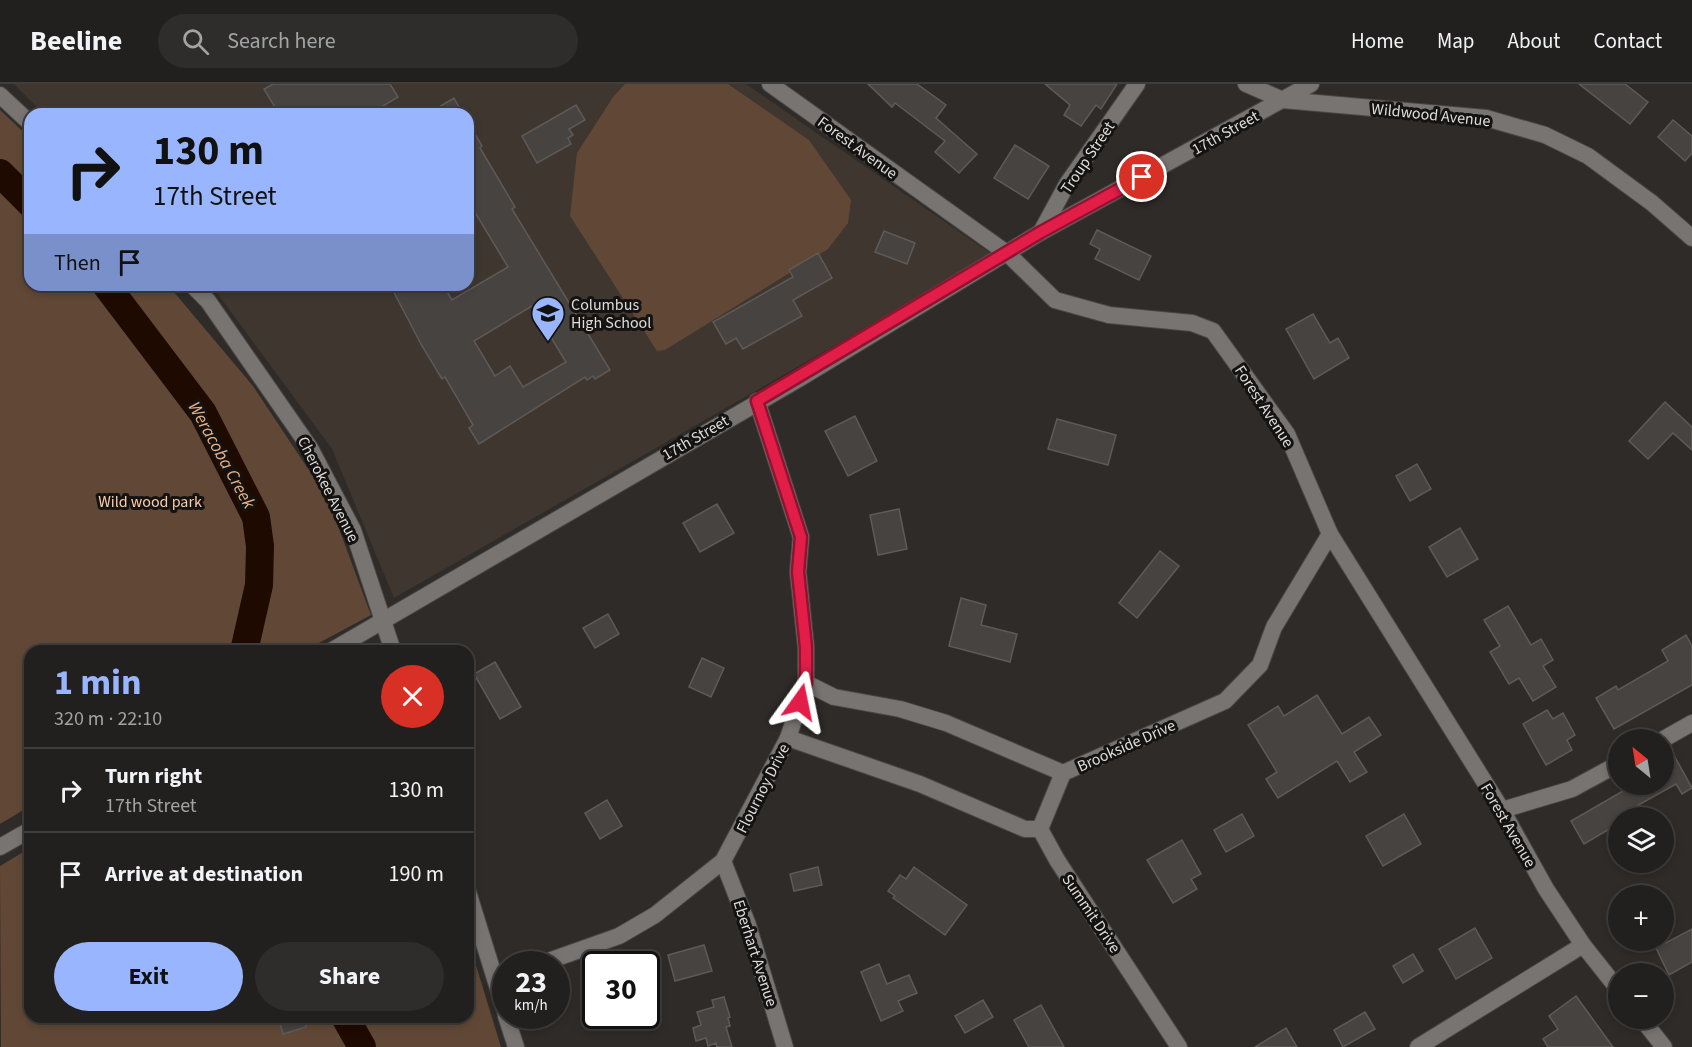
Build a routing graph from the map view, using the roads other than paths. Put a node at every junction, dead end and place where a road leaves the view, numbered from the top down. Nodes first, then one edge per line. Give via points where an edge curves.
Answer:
1 (770, 84) edge
2 (1137, 84) edge
3 (1246, 84) edge
4 (1311, 84) edge
5 (0, 95) edge
6 (1283, 100) junction
7 (24, 117) edge
8 (1041, 232) junction
9 (1692, 238) edge
10 (1008, 254) junction
11 (198, 291) edge
12 (757, 401) junction
13 (1330, 534) junction
14 (384, 620) junction
15 (341, 645) edge
16 (391, 645) edge
17 (806, 683) junction
18 (1692, 723) edge
19 (1674, 733) edge
20 (788, 738) junction
21 (1608, 769) edge
22 (1063, 773) junction
23 (1502, 810) junction
24 (1040, 829) junction
25 (24, 834) edge
26 (0, 848) edge
27 (723, 861) junction
28 (474, 908) edge
29 (1583, 945) junction
30 (570, 953) edge
31 (492, 955) edge
32 (1608, 976) edge
33 (510, 1029) edge
34 (1650, 1029) edge
35 (516, 1047) edge
36 (785, 1047) edge
37 (1179, 1047) edge
38 (1418, 1047) edge
39 (1664, 1047) edge

1 - 10 street, Forest Avenue
2 - 8 street, Troup Street via 1067,184
3 - 6 street, Wildwood Avenue
4 - 6 street, 17th Street
5 - 7 street
6 - 8 street, 17th Street
6 - 9 street, Wildwood Avenue via 1486,118 1545,135 1588,156
8 - 10 street, 17th Street
10 - 12 street, 17th Street
10 - 13 street, Forest Avenue via 1055,300 1109,315 1192,323 1214,331 1287,434
11 - 14 street, Cherokee Avenue via 310,448 352,530
12 - 14 street, 17th Street
12 - 17 street, Flournoy Drive via 801,537 798,572
13 - 22 street, Brookside Drive via 1274,627 1260,665 1225,701
13 - 23 street, Forest Avenue
14 - 15 street, 17th Street
14 - 16 street, Cherokee Avenue
17 - 20 street, Flournoy Drive
17 - 22 street, Brookside Drive via 834,697 900,709 946,723
18 - 19 street
20 - 24 street via 920,783 1025,828
20 - 27 street, Flournoy Drive
21 - 23 street via 1572,789
22 - 24 street
23 - 29 street, Forest Avenue
24 - 37 street, Summit Drive
25 - 26 street
27 - 30 street, Flournoy Drive via 655,915 619,936
27 - 36 street, Eberhart Avenue via 748,925
28 - 31 street
29 - 32 street, Forest Avenue
29 - 38 street
33 - 35 street
34 - 39 street

